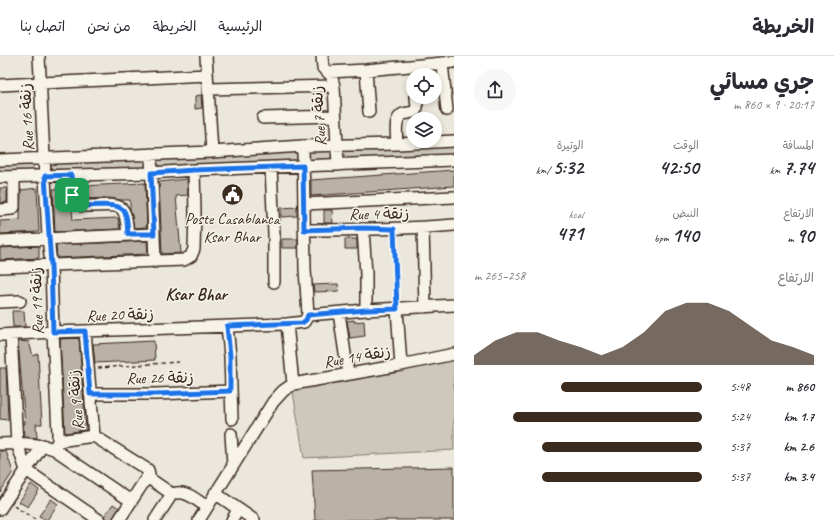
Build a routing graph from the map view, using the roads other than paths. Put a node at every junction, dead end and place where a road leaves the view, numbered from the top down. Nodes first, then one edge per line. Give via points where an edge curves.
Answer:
1 (39, 56) edge
2 (206, 56) edge
3 (322, 56) edge
4 (454, 62) edge
5 (442, 63) junction
6 (422, 68) edge
7 (366, 70) junction
8 (406, 70) edge
9 (328, 72) junction
10 (207, 75) junction
11 (40, 82) junction
12 (0, 85) edge
13 (334, 86) junction
14 (208, 89) junction
15 (417, 104) edge
16 (447, 110) dead end
17 (369, 112) dead end
18 (335, 116) junction
19 (263, 118) dead end
20 (454, 141) edge
21 (396, 144) junction
22 (337, 145) junction
23 (303, 146) junction
24 (212, 152) junction
25 (150, 154) junction
26 (45, 158) junction
27 (0, 160) edge
28 (454, 160) edge
29 (338, 165) junction
30 (303, 166) junction
31 (271, 167) junction
32 (194, 170) junction
33 (151, 173) junction
34 (71, 175) junction
35 (45, 176) junction
36 (0, 177) edge
37 (14, 177) junction
38 (454, 197) edge
39 (304, 204) junction
40 (0, 210) edge
41 (454, 225) edge
42 (363, 228) junction
43 (423, 228) junction
44 (304, 230) junction
45 (128, 234) junction
46 (154, 234) junction
47 (48, 238) junction
48 (0, 240) edge
49 (155, 262) junction
50 (51, 265) junction
51 (0, 267) edge
52 (274, 282) dead end
53 (20, 301) dead end
54 (0, 302) edge
55 (454, 305) edge
56 (425, 307) junction
57 (397, 309) junction
58 (366, 310) junction
59 (339, 313) junction
60 (308, 315) junction
61 (287, 324) junction
62 (227, 326) junction
63 (85, 331) junction
64 (53, 332) junction
65 (6, 335) edge
66 (454, 354) edge
67 (400, 365) junction
68 (348, 374) junction
69 (293, 384) junction
70 (230, 391) junction
71 (90, 394) junction
72 (232, 420) dead end
73 (232, 434) dead end
74 (94, 436) junction
75 (0, 444) edge
76 (17, 444) junction
77 (43, 445) junction
78 (56, 445) junction
79 (233, 465) junction
80 (26, 470) junction
81 (147, 477) junction
82 (215, 493) junction
83 (172, 494) junction
84 (131, 501) junction
85 (3, 505) edge
86 (207, 507) junction
87 (238, 510) junction
88 (99, 520) edge
89 (119, 520) edge
90 (155, 520) edge
91 (199, 520) edge
92 (232, 520) edge
93 (254, 520) edge

1 - 11 street, Rue 16 زنقة
2 - 10 street
3 - 9 street via 322,66
4 - 5 street, Rue 7 زنقة
5 - 6 street, Rue 7 زنقة
5 - 16 street
7 - 8 street, Rue 7 زنقة
7 - 9 street, Rue 7 زنقة
7 - 17 street
9 - 13 street, Rue 7 زنقة
10 - 11 street
10 - 14 street
11 - 12 street
11 - 26 street, Rue 16 زنقة
13 - 14 street
13 - 18 street, Rue 7 زنقة
14 - 24 street
15 - 21 street via 416,111 404,114 397,122
18 - 19 street
18 - 22 street, Rue 7 زنقة
20 - 21 street
21 - 22 street
22 - 23 street
22 - 29 street, Rue 7 زنقة
23 - 24 street
23 - 30 street
24 - 25 street
25 - 26 street
25 - 33 street
26 - 27 street
26 - 35 street, Rue 16 زنقة
28 - 29 street
29 - 30 street
30 - 31 street
30 - 39 street
31 - 32 street
31 - 52 street
32 - 33 street
32 - 49 street via 194,249 184,260
33 - 34 street
33 - 46 street
34 - 35 street
34 - 45 street via 72,195 77,205 121,208 125,211
35 - 37 street
35 - 47 street, Rue 19 زنقة
36 - 37 street
37 - 40 street via 14,207 12,210
38 - 39 street
39 - 44 street
41 - 43 street, Rue 4 زنقة
42 - 43 street, Rue 4 زنقة
42 - 44 street, Rue 4 زنقة
42 - 58 street
43 - 56 street
44 - 60 street
45 - 46 street
45 - 47 street
46 - 49 street
47 - 48 street
47 - 50 street, Rue 19 زنقة
49 - 50 street
50 - 51 street
50 - 64 street, Rue 19 زنقة
53 - 54 street
55 - 56 street
56 - 57 street
57 - 58 street
57 - 67 street
58 - 59 street
59 - 60 street
59 - 68 street
60 - 61 street, Rue 20 زنقة via 304,322
61 - 62 street, Rue 20 زنقة
61 - 69 street
62 - 63 street, Rue 20 زنقة
62 - 70 street
63 - 64 street, Rue 20 زنقة
63 - 71 street, Rue 9 زنقة
64 - 65 street, Rue 20 زنقة
64 - 78 street, Rue 19 زنقة via 58,426
65 - 76 street
66 - 67 street, Rue 14 زنقة
67 - 68 street, Rue 14 زنقة
68 - 69 street, Rue 14 زنقة
69 - 79 street, Rue 14 زنقة via 273,402
70 - 71 street, Rue 26 زنقة
70 - 72 street
71 - 74 street, Rue 9 زنقة
73 - 79 street
74 - 78 street
74 - 81 street, Rue 9 زنقة via 148,470
75 - 76 street
76 - 77 street
76 - 80 street
77 - 78 street
77 - 80 street
78 - 84 street
79 - 82 street, Rue 14 زنقة
80 - 85 street
80 - 88 street
81 - 83 street
81 - 84 street
82 - 86 street, Rue 14 زنقة
82 - 87 street
83 - 86 street via 186,493
83 - 90 street
84 - 89 street
86 - 91 street, Rue 14 زنقة
87 - 92 street
87 - 93 street

